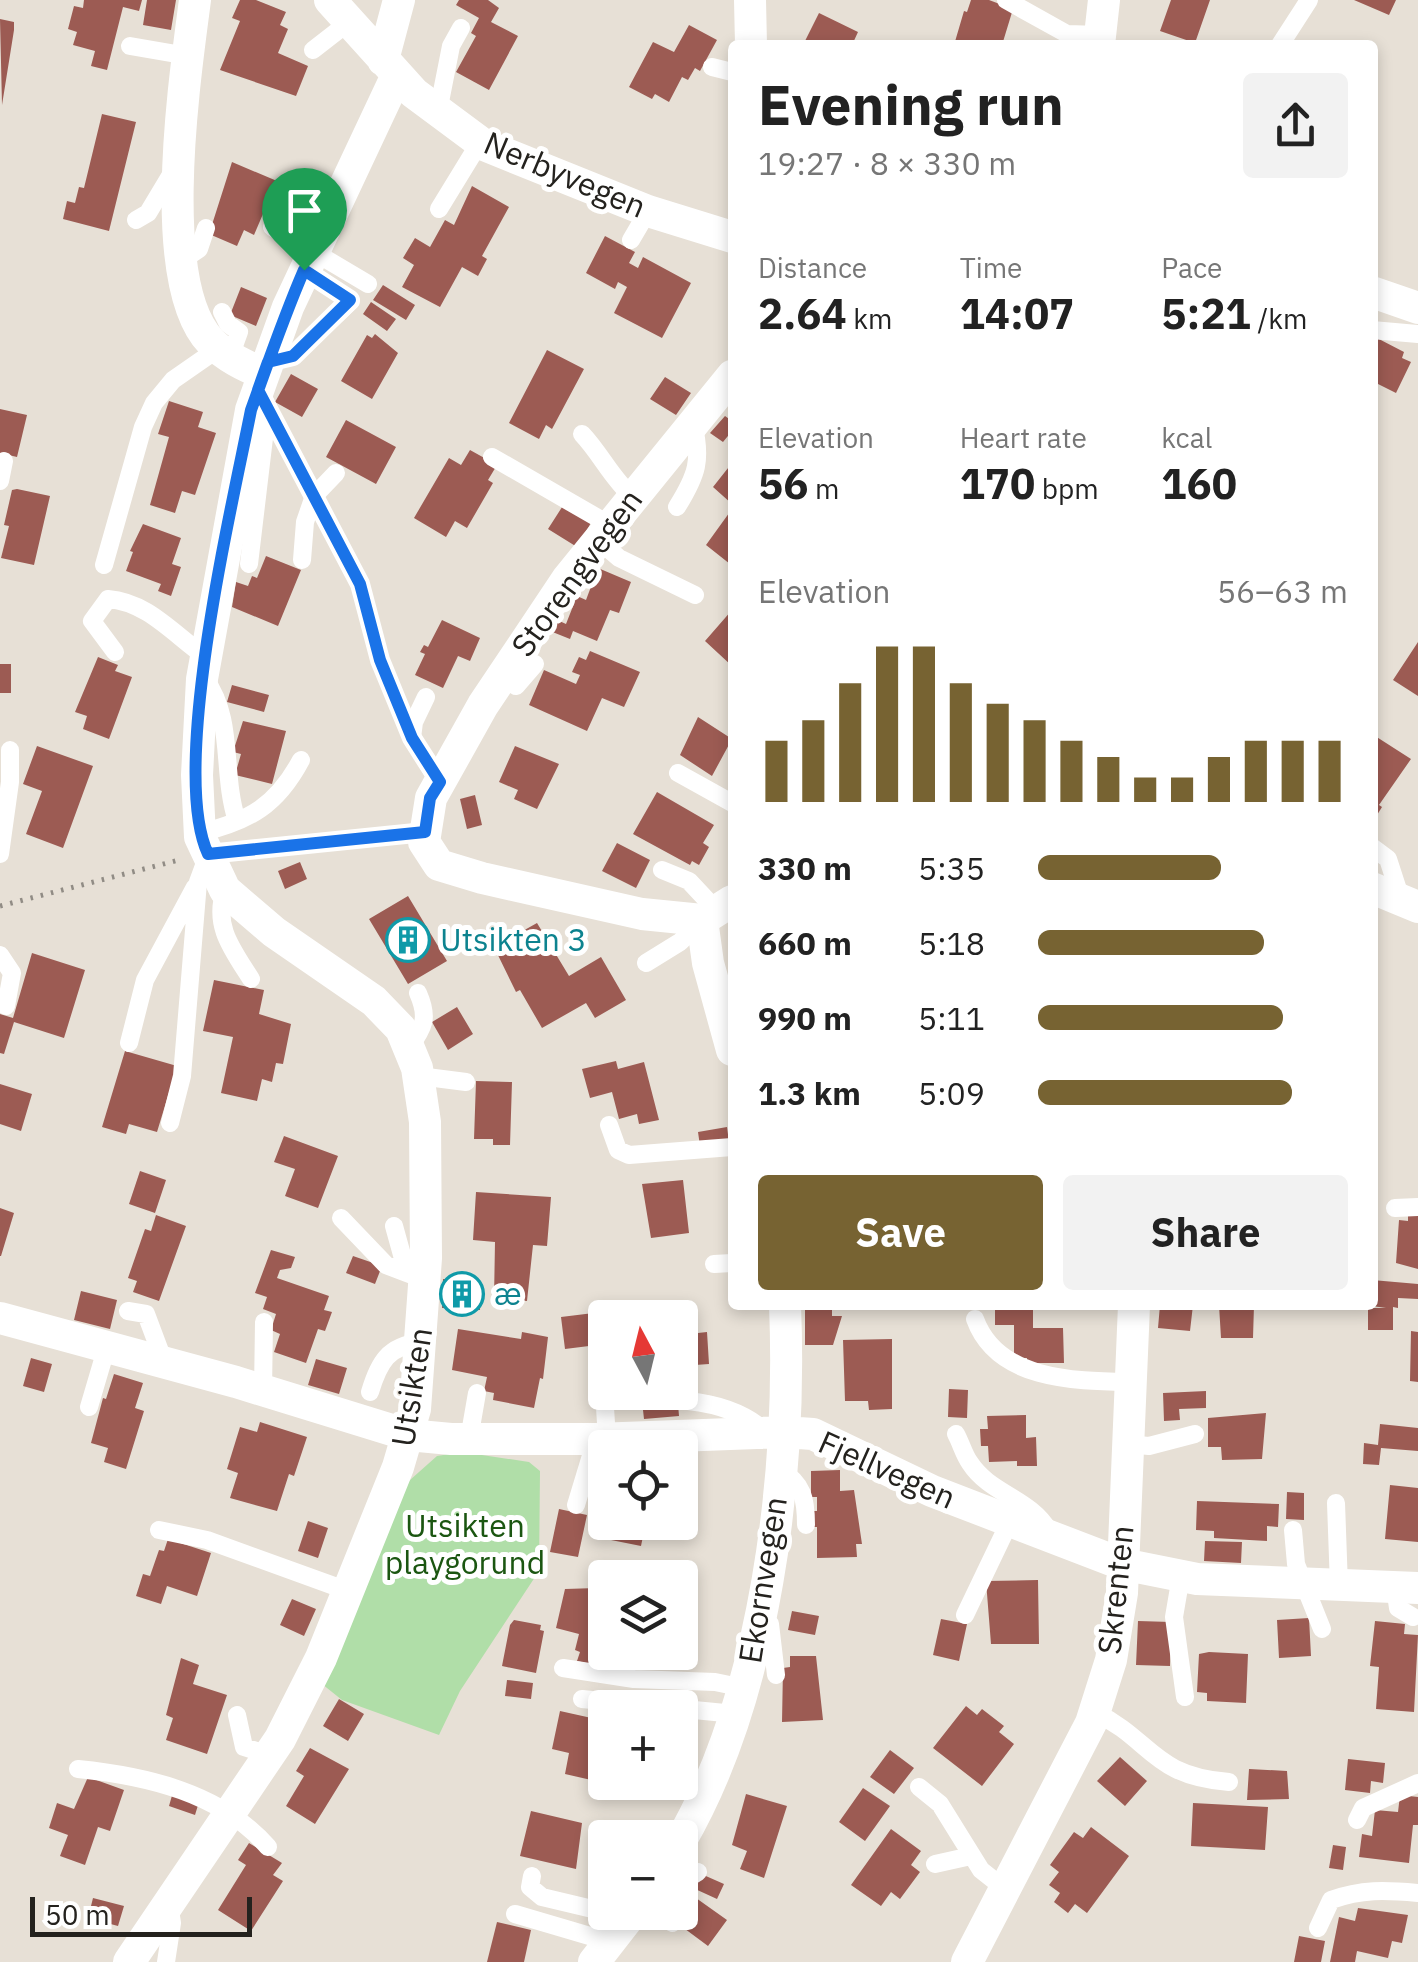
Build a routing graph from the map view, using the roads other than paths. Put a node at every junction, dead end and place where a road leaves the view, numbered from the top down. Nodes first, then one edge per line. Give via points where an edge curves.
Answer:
1 (195, 0) edge
2 (399, 0) edge
3 (750, 0) edge
4 (1006, 0) edge
5 (1104, 0) edge
6 (1309, 0) edge
7 (339, 11) edge
8 (461, 28) dead end
9 (750, 40) edge
10 (1099, 40) edge
11 (1283, 40) edge
12 (130, 46) dead end
13 (313, 50) dead end
14 (188, 56) junction
15 (712, 67) dead end
16 (390, 68) junction
17 (728, 71) edge
18 (438, 112) junction
19 (480, 142) junction
20 (178, 164) junction
21 (439, 209) dead end
22 (648, 211) junction
23 (136, 220) dead end
24 (272, 227) dead end
25 (206, 228) dead end
26 (728, 236) edge
27 (632, 240) dead end
28 (184, 259) junction
29 (309, 260) junction
30 (368, 284) dead end
31 (1378, 294) edge
32 (1418, 308) edge
33 (222, 312) dead end
34 (1378, 331) edge
35 (1418, 334) edge
36 (224, 352) junction
37 (264, 375) junction
38 (728, 380) edge
39 (694, 413) junction
40 (274, 420) junction
41 (582, 434) dead end
42 (492, 457) dead end
43 (4, 461) dead end
44 (336, 473) dead end
45 (0, 481) edge
46 (314, 496) junction
47 (632, 497) junction
48 (676, 507) dead end
49 (604, 533) junction
50 (302, 560) dead end
51 (249, 564) dead end
52 (104, 565) dead end
53 (695, 595) dead end
54 (115, 652) dead end
55 (535, 664) dead end
56 (204, 667) junction
57 (503, 676) junction
58 (426, 697) dead end
59 (412, 738) junction
60 (10, 750) dead end
61 (301, 760) dead end
62 (678, 773) dead end
63 (440, 782) junction
64 (728, 801) edge
65 (237, 821) junction
66 (1378, 852) edge
67 (0, 854) edge
68 (208, 865) junction
69 (662, 870) dead end
70 (1397, 898) edge
71 (717, 911) edge
72 (0, 955) edge
73 (646, 964) dead end
74 (251, 979) dead end
75 (418, 994) dead end
76 (6, 1006) dead end
77 (728, 1028) edge
78 (130, 1044) dead end
79 (414, 1062) junction
80 (466, 1082) dead end
81 (170, 1123) dead end
82 (609, 1125) dead end
83 (728, 1147) edge
84 (1396, 1208) dead end
85 (1418, 1208) edge
86 (341, 1218) dead end
87 (394, 1226) dead end
88 (416, 1276) junction
89 (785, 1310) edge
90 (1134, 1310) edge
91 (128, 1311) dead end
92 (0, 1318) edge
93 (974, 1319) dead end
94 (264, 1322) dead end
95 (421, 1342) junction
96 (107, 1346) junction
97 (164, 1362) junction
98 (1130, 1382) junction
99 (262, 1391) junction
100 (370, 1392) dead end
101 (478, 1394) dead end
102 (698, 1402) edge
103 (90, 1408) dead end
104 (775, 1432) junction
105 (956, 1434) dead end
106 (1195, 1434) dead end
107 (408, 1435) junction
108 (698, 1435) edge
109 (469, 1439) junction
110 (588, 1439) edge
111 (1127, 1444) junction
112 (779, 1470) junction
113 (588, 1475) edge
114 (1336, 1502) dead end
115 (576, 1505) dead end
116 (1009, 1522) junction
117 (806, 1526) dead end
118 (159, 1530) dead end
119 (1293, 1530) dead end
120 (1054, 1540) junction
121 (1122, 1564) junction
122 (1181, 1576) junction
123 (1302, 1585) junction
124 (1339, 1586) junction
125 (348, 1591) junction
126 (1409, 1597) edge
127 (966, 1615) dead end
128 (758, 1623) junction
129 (1322, 1629) dead end
130 (563, 1668) dead end
131 (776, 1675) dead end
132 (582, 1698) dead end
133 (1185, 1698) dead end
134 (739, 1701) junction
135 (1094, 1712) junction
136 (236, 1715) dead end
137 (269, 1755) junction
138 (78, 1769) dead end
139 (1229, 1782) dead end
140 (1418, 1783) edge
141 (919, 1787) dead end
142 (230, 1812) junction
143 (691, 1820) edge
144 (1356, 1820) dead end
145 (268, 1847) dead end
146 (971, 1856) junction
147 (935, 1864) dead end
148 (532, 1876) dead end
149 (1005, 1889) junction
150 (1418, 1893) edge
151 (168, 1904) junction
152 (515, 1914) dead end
153 (588, 1916) edge
154 (588, 1923) edge
155 (1318, 1928) dead end
156 (129, 1962) edge
157 (166, 1962) edge
158 (967, 1962) edge

1 - 14 street
2 - 16 street
3 - 9 street
4 - 10 lane via 1066,34
5 - 10 street
6 - 11 lane
7 - 13 lane
7 - 16 street, Nerbyvegen
8 - 18 lane
12 - 14 lane
14 - 20 street
15 - 17 lane
16 - 18 street, Nerbyvegen
16 - 29 street
18 - 19 street, Nerbyvegen
19 - 21 lane
19 - 22 street, Nerbyvegen
20 - 23 lane via 148,213
20 - 28 street
22 - 26 street, Nerbyvegen
22 - 27 lane
24 - 29 lane
25 - 28 lane via 199,249
28 - 36 street via 190,301 209,340
29 - 30 lane
29 - 37 street
29 - 37 lane via 350,300
31 - 32 street
33 - 36 lane via 239,332
34 - 35 lane
36 - 37 street
36 - 52 lane via 172,380 154,402
37 - 40 lane
37 - 56 street
38 - 39 street, Storengvegen
39 - 47 street, Storengvegen
39 - 48 lane via 694,479
40 - 46 lane
40 - 51 lane via 264,438
41 - 47 lane
42 - 49 lane
43 - 45 lane
44 - 46 lane
46 - 50 lane
46 - 59 lane via 360,584 380,660
47 - 49 street, Storengvegen
49 - 53 lane via 619,558
49 - 57 street, Storengvegen
54 - 56 lane via 92,621 108,599 146,611
55 - 57 lane via 516,686
56 - 65 lane via 226,721 228,793
56 - 68 street via 197,776
57 - 63 street, Storengvegen
58 - 59 lane
59 - 63 lane
60 - 67 lane
61 - 65 lane via 284,792
62 - 64 lane
63 - 71 street, Storengvegen via 430,798 424,842 440,865 642,914
65 - 68 lane
66 - 70 lane via 1388,859
68 - 74 lane via 224,938
68 - 78 lane via 145,980
68 - 79 street, Utsikten via 274,932 374,1001 402,1029
68 - 81 lane via 182,1076
69 - 71 lane via 689,881
71 - 73 lane
71 - 77 street via 708,964
72 - 76 lane via 12,973
75 - 79 lane via 426,1012
79 - 80 lane
79 - 88 street, Utsikten via 425,1122
82 - 83 lane via 618,1150 629,1155
84 - 85 lane
86 - 88 lane via 386,1265
87 - 88 lane
88 - 95 street, Utsikten
89 - 104 street, Ekornvegen via 788,1389
90 - 98 street, Skrenten
91 - 97 lane via 146,1314
92 - 96 street, Fjellvegen
93 - 98 lane via 982,1340 1021,1368
94 - 99 lane
95 - 100 lane via 398,1344 378,1364
95 - 107 street, Utsikten
96 - 97 street, Fjellvegen
96 - 103 lane
97 - 99 street, Fjellvegen
98 - 111 street, Skrenten
99 - 107 street, Fjellvegen
101 - 109 lane
102 - 104 lane
104 - 108 street, Fjellvegen
104 - 112 street, Ekornvegen
104 - 116 street, Fjellvegen via 814,1434
105 - 120 lane via 970,1465 1020,1498
106 - 111 lane via 1149,1446
107 - 109 street, Fjellvegen
107 - 125 street, Utsikten
109 - 110 street, Fjellvegen
111 - 121 street, Skrenten
112 - 117 lane via 803,1491
112 - 128 street, Ekornvegen
113 - 115 lane
114 - 124 lane
116 - 120 street, Fjellvegen
116 - 127 lane
118 - 125 lane
119 - 123 lane
120 - 121 street, Fjellvegen
121 - 122 street, Fjellvegen
121 - 135 street, Skrenten via 1111,1660
122 - 123 street, Fjellvegen
122 - 133 lane via 1174,1617
123 - 124 street, Fjellvegen
123 - 129 lane
124 - 126 street, Fjellvegen
125 - 137 street, Utsikten
128 - 131 lane via 770,1624
128 - 134 street, Ekornvegen
130 - 134 lane via 715,1682
132 - 134 lane
134 - 143 street, Ekornvegen
135 - 139 lane via 1167,1767
135 - 149 street, Skrenten
136 - 137 lane via 244,1747
137 - 142 street, Utsikten
138 - 142 lane via 168,1784
140 - 144 lane via 1363,1808
141 - 146 lane via 940,1804
142 - 145 lane
142 - 151 street, Utsikten
146 - 147 lane
146 - 149 lane
148 - 153 lane via 530,1887 542,1897
149 - 158 street, Skrenten
150 - 155 lane via 1372,1888 1331,1900
151 - 156 street, Utsikten
151 - 157 lane
152 - 154 lane

